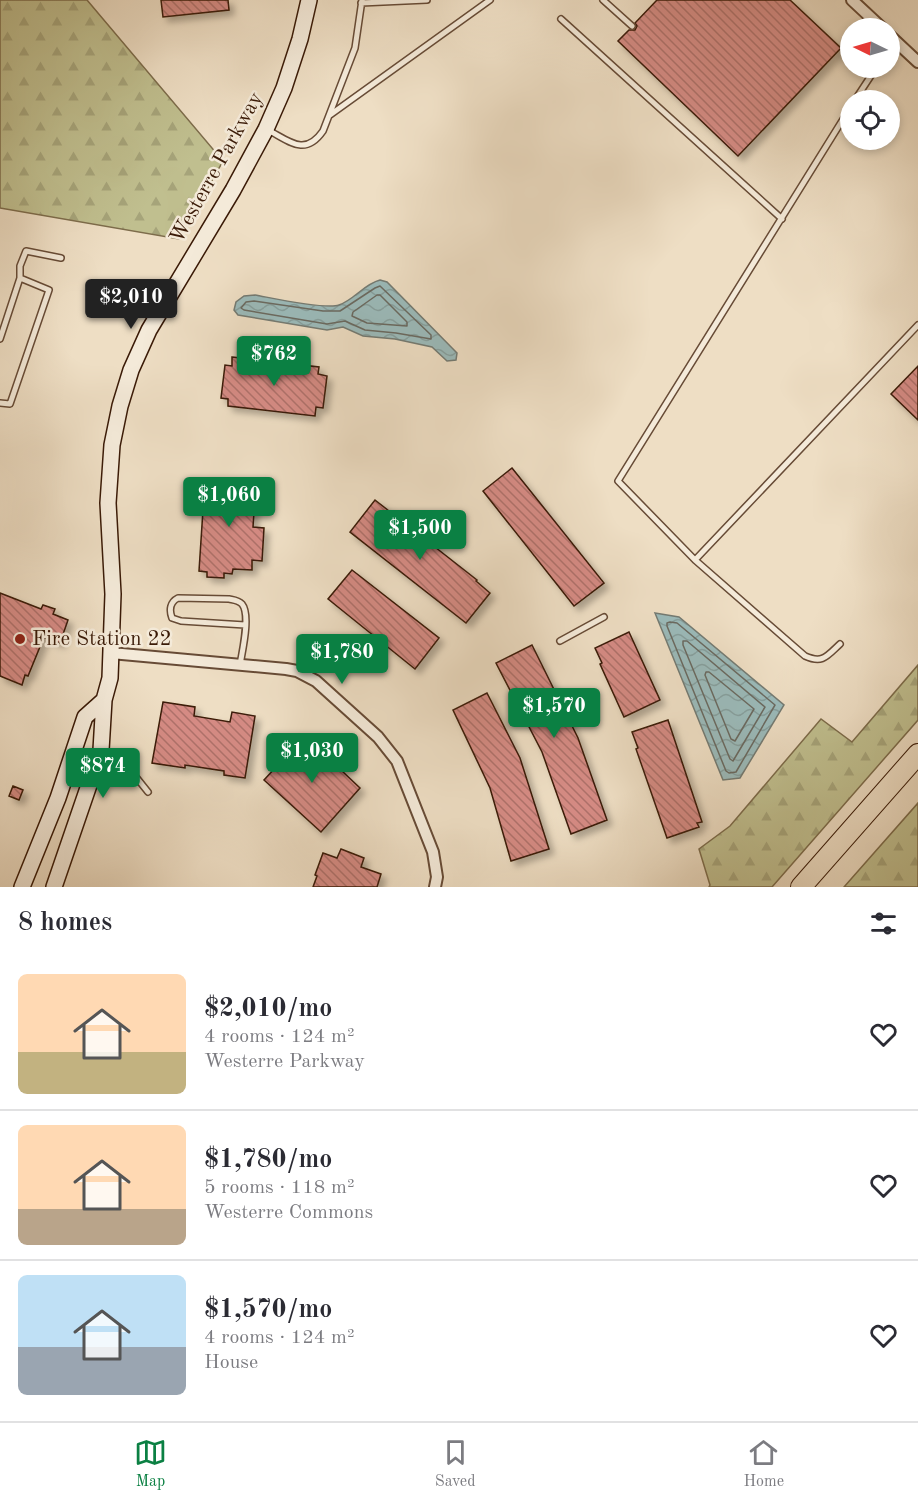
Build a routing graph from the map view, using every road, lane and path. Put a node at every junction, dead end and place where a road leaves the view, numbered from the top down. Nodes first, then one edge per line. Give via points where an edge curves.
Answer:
1 (309, 0) edge
2 (427, 0) edge
3 (490, 0) edge
4 (603, 0) edge
5 (852, 0) edge
6 (362, 2) edge
7 (871, 18) edge
8 (561, 19) dead end
9 (632, 26) dead end
10 (900, 47) edge
11 (918, 62) edge
12 (328, 116) junction
13 (840, 124) edge
14 (266, 129) junction
15 (782, 219) junction
16 (62, 258) dead end
17 (20, 278) junction
18 (918, 325) edge
19 (0, 339) edge
20 (0, 403) edge
21 (695, 560) junction
22 (604, 617) dead end
23 (245, 625) junction
24 (560, 641) dead end
25 (840, 644) dead end
26 (111, 653) junction
27 (240, 665) junction
28 (104, 700) junction
29 (101, 750) junction
30 (918, 754) edge
31 (148, 792) dead end
32 (22, 887) edge
33 (54, 887) edge
34 (435, 887) edge
35 (801, 887) edge

1 - 14 street, Westerre Parkway via 300,39
2 - 6 lane
3 - 12 lane
4 - 9 lane
5 - 7 street
6 - 12 lane via 355,48
8 - 15 lane
10 - 11 street
12 - 14 lane via 315,142 307,146 294,144
13 - 15 lane
14 - 26 street, Westerre Parkway via 149,330 120,406 112,445 108,503 113,594
15 - 21 lane via 618,481
16 - 17 lane via 26,250
17 - 19 lane
17 - 20 lane via 49,290 10,404
18 - 21 lane
21 - 25 lane via 805,656 815,661 824,658
22 - 24 lane
23 - 23 lane via 244,609 237,600 178,598 170,609 172,618 181,621
23 - 27 lane
26 - 27 street
26 - 28 street, Westerre Parkway
27 - 34 street via 297,671 316,681 378,737 397,760 433,852
28 - 29 street, Westerre Parkway
28 - 32 street via 85,717
29 - 31 lane via 136,777
29 - 33 street, Westerre Parkway
30 - 35 highway

